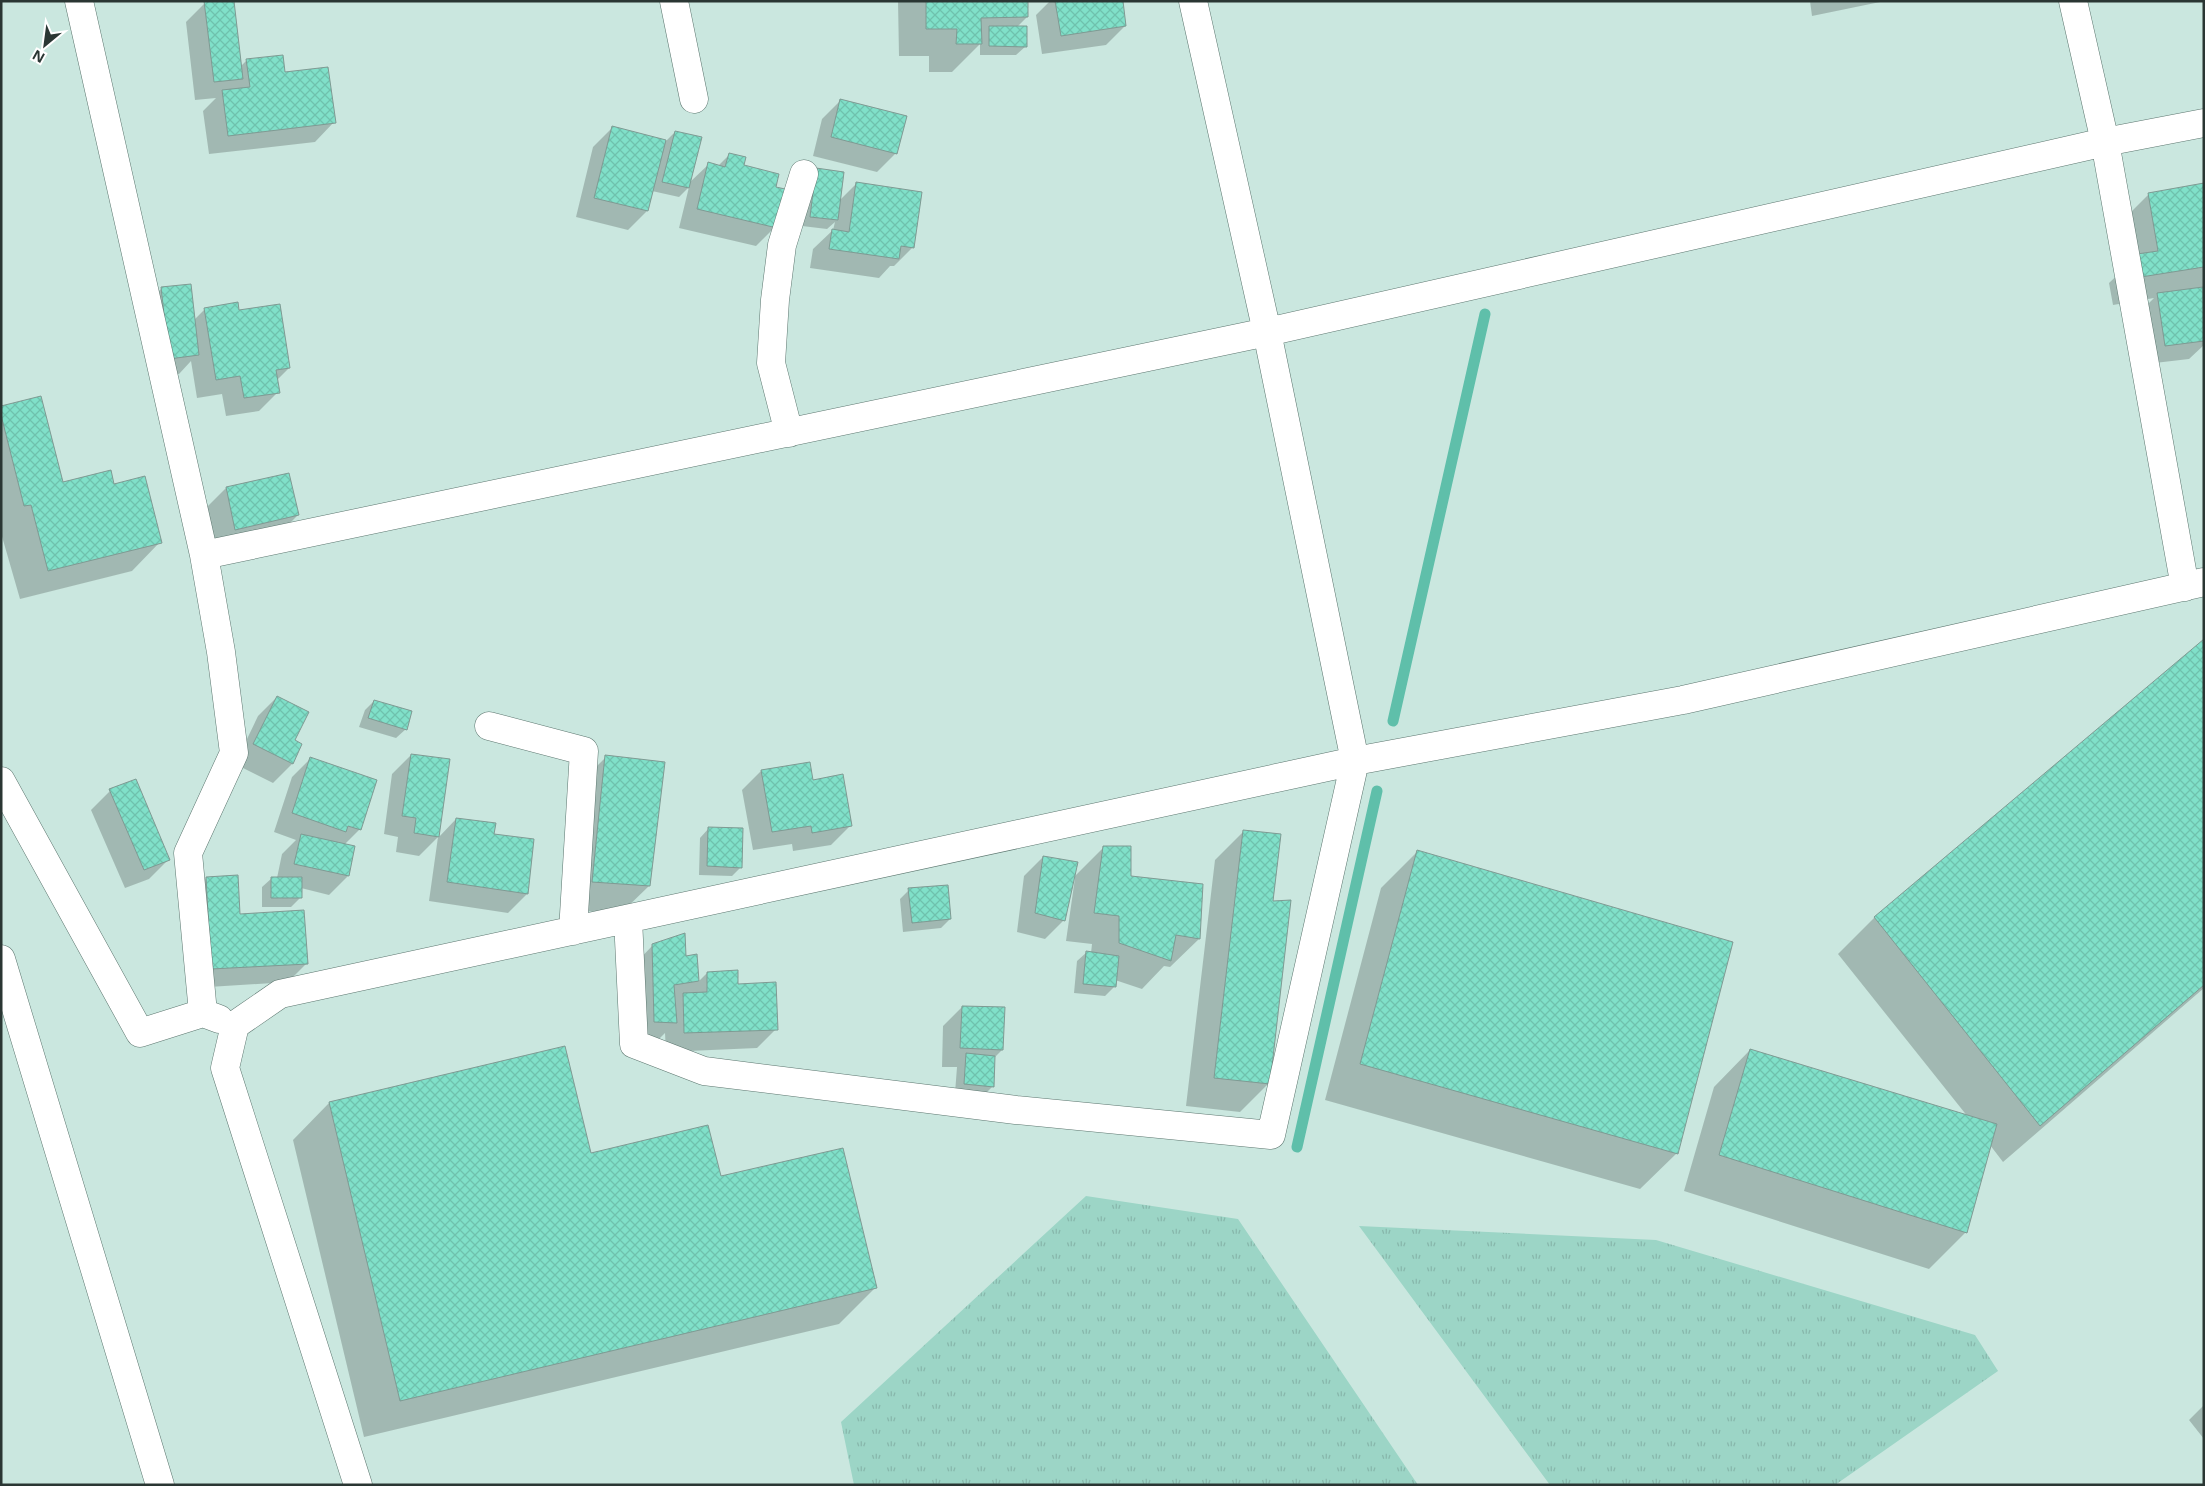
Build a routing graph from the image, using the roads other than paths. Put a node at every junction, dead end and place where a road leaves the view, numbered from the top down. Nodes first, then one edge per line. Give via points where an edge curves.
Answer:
1 (79, 1) edge
2 (674, 1) edge
3 (1193, 1) edge
4 (2073, 1) edge
5 (694, 99) dead end
6 (2204, 122) edge
7 (2106, 142) junction
8 (804, 174) dead end
9 (1267, 332) junction
10 (789, 432) junction
11 (204, 555) junction
12 (2194, 584) edge
13 (489, 726) dead end
14 (1355, 761) junction
15 (1, 781) edge
16 (628, 918) junction
17 (573, 931) junction
18 (1, 959) edge
19 (203, 1013) junction
20 (235, 1025) junction
21 (160, 1485) edge
22 (358, 1485) edge

1 - 11 street
2 - 5 street
3 - 9 street
4 - 7 street
6 - 7 street
7 - 9 street
7 - 12 street
8 - 10 street via 782,245 771,363
9 - 10 street
9 - 14 street
10 - 11 street
11 - 19 street via 234,752 188,853
12 - 14 street via 1683,700
13 - 17 street via 584,751
14 - 16 street
14 - 16 street via 1271,1135 1016,1110 704,1071 634,1044
15 - 19 street via 140,1033
16 - 17 street
17 - 20 street via 280,994
18 - 21 street
19 - 20 street
20 - 22 street via 226,1068

